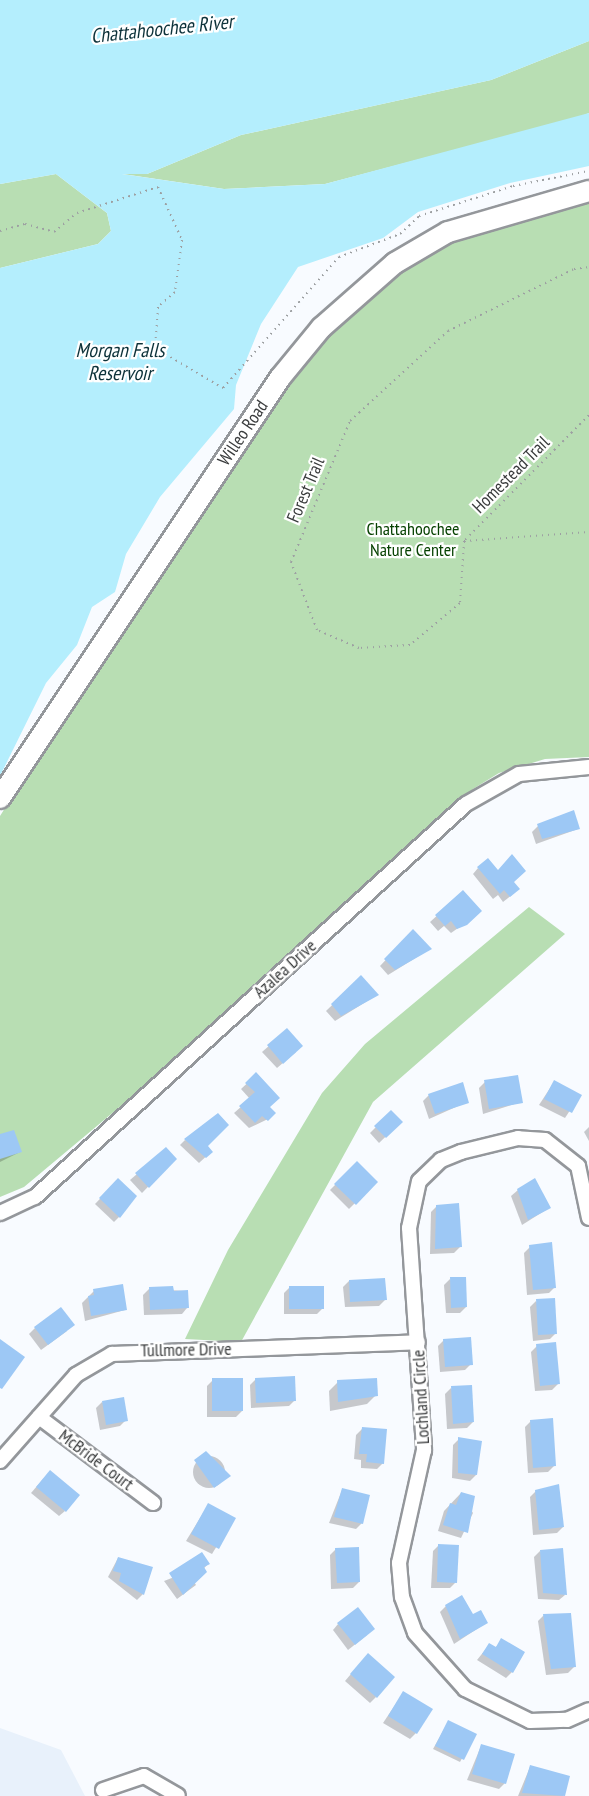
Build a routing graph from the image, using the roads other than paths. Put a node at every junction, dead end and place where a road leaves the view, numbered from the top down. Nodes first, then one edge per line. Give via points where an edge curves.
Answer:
1 (589, 191) edge
2 (589, 767) edge
3 (0, 798) edge
4 (0, 1213) edge
5 (589, 1218) edge
6 (418, 1342) junction
7 (39, 1417) junction
8 (0, 1461) edge
9 (153, 1503) dead end
10 (589, 1710) edge
11 (103, 1790) dead end
12 (178, 1796) edge

1 - 3 street, Willeo Road via 448,232 388,269 321,328 280,378
2 - 4 street, Azalea Drive via 519,774 466,804 34,1197
5 - 6 street, Lochland Circle via 583,1176 557,1145 518,1138 441,1160 419,1181 409,1216
6 - 7 street, Tullmore Drive via 112,1354 76,1375
6 - 10 street, Lochland Circle via 424,1450 399,1563 402,1597 415,1633 446,1674 509,1713 552,1722
7 - 8 street, Tullmore Drive
7 - 9 street, McBride Court
11 - 12 street via 144,1776

